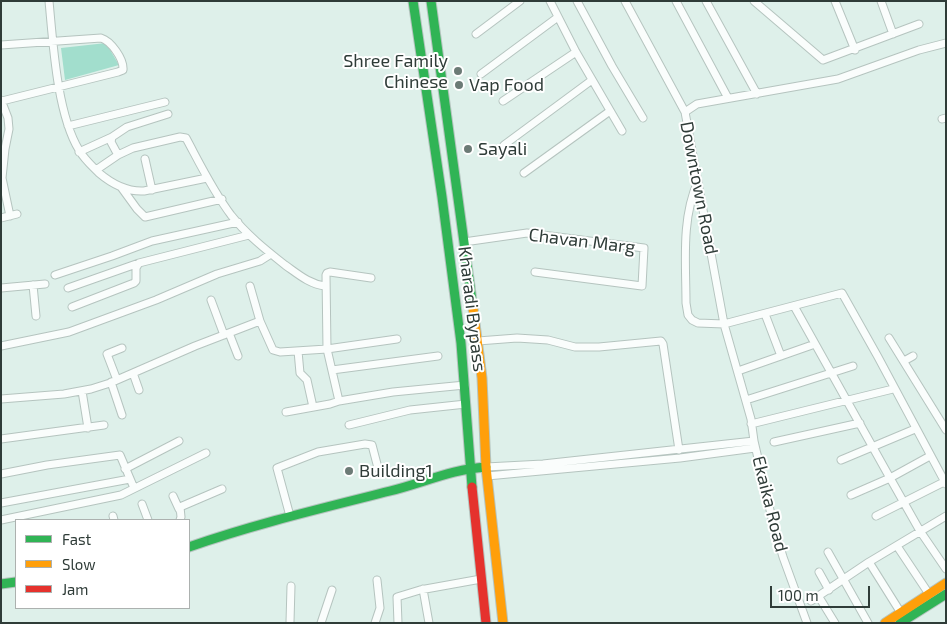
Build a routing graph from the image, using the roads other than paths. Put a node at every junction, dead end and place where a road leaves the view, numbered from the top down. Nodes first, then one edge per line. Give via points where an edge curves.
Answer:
1 (49, 1) edge
2 (413, 1) edge
3 (520, 1) edge
4 (550, 1) edge
5 (577, 1) edge
6 (625, 1) edge
7 (676, 1) edge
8 (706, 1) edge
9 (754, 1) edge
10 (835, 1) edge
11 (881, 1) edge
12 (433, 4) edge
13 (558, 17) junction
14 (919, 24) dead end
15 (476, 34) dead end
16 (893, 34) junction
17 (53, 42) junction
18 (946, 43) edge
19 (1, 45) edge
20 (854, 50) junction
21 (576, 52) junction
22 (481, 74) dead end
23 (592, 80) junction
24 (59, 87) junction
25 (757, 94) junction
26 (728, 98) junction
27 (1, 101) edge
28 (504, 101) dead end
29 (165, 102) dead end
30 (610, 111) junction
31 (685, 112) junction
32 (168, 114) dead end
33 (643, 118) dead end
34 (68, 126) junction
35 (622, 131) dead end
36 (112, 137) junction
37 (504, 145) dead end
38 (79, 152) junction
39 (118, 155) junction
40 (145, 159) dead end
41 (96, 170) junction
42 (524, 173) dead end
43 (207, 178) junction
44 (698, 181) junction
45 (121, 188) junction
46 (152, 190) junction
47 (222, 200) junction
48 (1, 218) edge
49 (238, 222) junction
50 (249, 235) junction
51 (464, 242) junction
52 (271, 254) junction
53 (139, 263) junction
54 (535, 272) dead end
55 (54, 275) dead end
56 (370, 278) dead end
57 (45, 284) dead end
58 (33, 285) junction
59 (250, 286) dead end
60 (326, 286) junction
61 (1, 288) edge
62 (68, 288) dead end
63 (211, 300) dead end
64 (794, 306) junction
65 (72, 307) dead end
66 (765, 314) junction
67 (36, 316) dead end
68 (260, 321) junction
69 (724, 324) junction
70 (226, 334) junction
71 (397, 338) dead end
72 (889, 338) dead end
73 (478, 341) junction
74 (815, 344) junction
75 (1, 346) edge
76 (122, 348) dead end
77 (327, 349) junction
78 (298, 351) junction
79 (238, 356) dead end
80 (438, 356) dead end
81 (781, 356) junction
82 (913, 356) dead end
83 (904, 361) junction
84 (853, 366) dead end
85 (332, 370) junction
86 (738, 371) junction
87 (133, 373) junction
88 (831, 373) junction
89 (114, 381) junction
90 (465, 385) junction
91 (893, 389) junction
92 (139, 390) dead end
93 (82, 391) junction
94 (1, 399) edge
95 (339, 400) junction
96 (746, 400) junction
97 (846, 400) junction
98 (466, 404) junction
99 (313, 407) junction
100 (286, 412) dead end
101 (122, 415) dead end
102 (860, 423) junction
103 (751, 424) junction
104 (104, 425) dead end
105 (348, 426) dead end
106 (88, 428) junction
107 (916, 429) junction
108 (946, 430) edge
109 (1, 439) edge
110 (179, 441) dead end
111 (774, 442) dead end
112 (754, 444) junction
113 (873, 447) junction
114 (679, 450) junction
115 (206, 453) dead end
116 (930, 456) junction
117 (841, 460) dead end
118 (378, 468) dead end
119 (125, 469) junction
120 (470, 471) junction
121 (487, 472) junction
122 (1, 474) edge
123 (890, 478) junction
124 (130, 479) junction
125 (945, 483) edge
126 (134, 488) junction
127 (222, 489) dead end
128 (851, 495) dead end
129 (173, 496) dead end
130 (904, 502) junction
131 (1, 503) edge
132 (142, 504) dead end
133 (179, 509) junction
134 (290, 516) junction
135 (876, 516) dead end
136 (945, 518) edge
137 (148, 519) edge
138 (180, 519) edge
139 (1, 520) edge
140 (920, 531) junction
141 (897, 546) junction
142 (190, 547) edge
143 (828, 552) dead end
144 (869, 562) junction
145 (946, 569) edge
146 (819, 572) dead end
147 (481, 579) junction
148 (843, 579) junction
149 (377, 580) dead end
150 (15, 582) edge
151 (946, 583) edge
152 (1, 584) edge
153 (291, 586) dead end
154 (423, 589) junction
155 (332, 590) dead end
156 (829, 590) junction
157 (929, 594) junction
158 (946, 594) edge
159 (819, 597) junction
160 (811, 601) dead end
161 (901, 613) junction
162 (290, 622) edge
163 (321, 623) edge
164 (375, 623) edge
165 (398, 623) edge
166 (429, 623) edge
167 (486, 623) edge
168 (503, 623) edge
169 (807, 623) edge
170 (835, 623) edge
171 (868, 623) edge
172 (885, 623) edge
173 (900, 623) edge

1 - 17 street
2 - 90 main road, Kharadi Bypass
3 - 15 street
4 - 13 street
5 - 33 street
6 - 31 street
7 - 26 street
8 - 25 street
9 - 20 street via 823,60
10 - 20 street
11 - 16 street
12 - 51 main road, Kharadi Bypass
13 - 21 street
13 - 22 street
14 - 16 street
16 - 20 street
17 - 19 street
17 - 24 street
17 - 24 street via 102,38 110,42 123,65 123,70 118,72
18 - 25 street, Downtown Road via 838,79
21 - 23 street
21 - 28 street
23 - 30 street
23 - 37 street
24 - 27 street
24 - 34 street
25 - 26 street, Downtown Road
26 - 31 street, Downtown Road via 697,104
27 - 48 street via 9,129 2,178 14,215
29 - 34 street
30 - 35 street
30 - 42 street
31 - 44 street, Downtown Road
32 - 36 street via 127,127
34 - 38 street
36 - 38 street
36 - 39 street via 111,142
38 - 41 street
39 - 41 street
39 - 43 street via 133,148 184,137
40 - 46 street
41 - 45 street
43 - 46 street
43 - 47 street
44 - 69 street, Downtown Road
44 - 69 street via 686,230 688,315 698,323
45 - 46 street via 134,192
45 - 47 street via 145,217
47 - 49 street
49 - 50 street
49 - 55 street via 152,241
50 - 52 street
50 - 53 street
51 - 54 street, Chavan Marg via 527,233 644,248 642,286
51 - 73 main road, Kharadi Bypass
52 - 60 street via 303,278
52 - 75 street via 69,332
53 - 62 street
53 - 65 street via 134,283
56 - 60 street via 330,272 326,275
57 - 58 street
58 - 61 street
58 - 67 street
59 - 68 street
60 - 77 street
63 - 70 street
64 - 66 street
64 - 74 street
64 - 91 street via 842,293
66 - 69 street
66 - 81 street
68 - 70 street
68 - 78 street via 273,350
69 - 86 street, Downtown Road
70 - 79 street
70 - 87 street
71 - 77 street
72 - 83 street
73 - 114 street via 517,338 591,348 661,341
73 - 121 main road, Kharadi Bypass
74 - 81 street
74 - 88 street
76 - 89 street via 107,354
77 - 78 street
77 - 85 street
78 - 99 street via 300,374 307,380
80 - 85 street
81 - 86 street
82 - 83 street
83 - 108 street
84 - 88 street
85 - 95 street
86 - 96 street, Downtown Road
87 - 89 street
87 - 92 street
88 - 96 street
88 - 97 street
89 - 93 street
89 - 101 street
90 - 95 street
90 - 98 main road, Kharadi Bypass
91 - 97 street
91 - 107 street
93 - 94 street
93 - 106 street
95 - 99 street
96 - 103 street, Downtown Road
97 - 102 street
97 - 103 street
98 - 105 street via 410,410
98 - 120 main road, Kharadi Bypass
99 - 100 street
102 - 111 street
102 - 113 street
103 - 112 street, Downtown Road
104 - 106 street
106 - 109 street
107 - 113 street
107 - 116 street
110 - 119 street
112 - 114 street
112 - 121 street via 650,461
112 - 169 street, Ekaika Road via 781,549
113 - 117 street
113 - 123 street
114 - 121 street
115 - 126 street
116 - 123 street
116 - 125 street
118 - 134 street via 372,445 365,444 318,452 277,468
119 - 122 street via 120,455
119 - 124 street
120 - 121 main road
120 - 134 main road via 455,472
120 - 147 main road, Kharadi Bypass
121 - 168 main road, Kharadi Bypass
123 - 128 street
123 - 130 street
124 - 126 street
124 - 131 street
125 - 130 street
126 - 139 street via 122,495
127 - 133 street
129 - 133 street
130 - 135 street
130 - 140 street
132 - 137 street
133 - 138 street
134 - 142 main road
136 - 140 street
140 - 141 street
140 - 145 street
141 - 144 street
141 - 157 street
143 - 148 street
144 - 148 street
144 - 161 street
146 - 156 street
147 - 154 street
147 - 167 main road, Kharadi Bypass
148 - 156 street
148 - 171 street
149 - 164 street via 380,608
150 - 152 main road
151 - 157 main road
153 - 162 street
154 - 165 street via 397,597
154 - 166 street
155 - 163 street
156 - 159 street
157 - 161 main road
158 - 173 main road
159 - 160 street
159 - 170 street
161 - 172 main road

